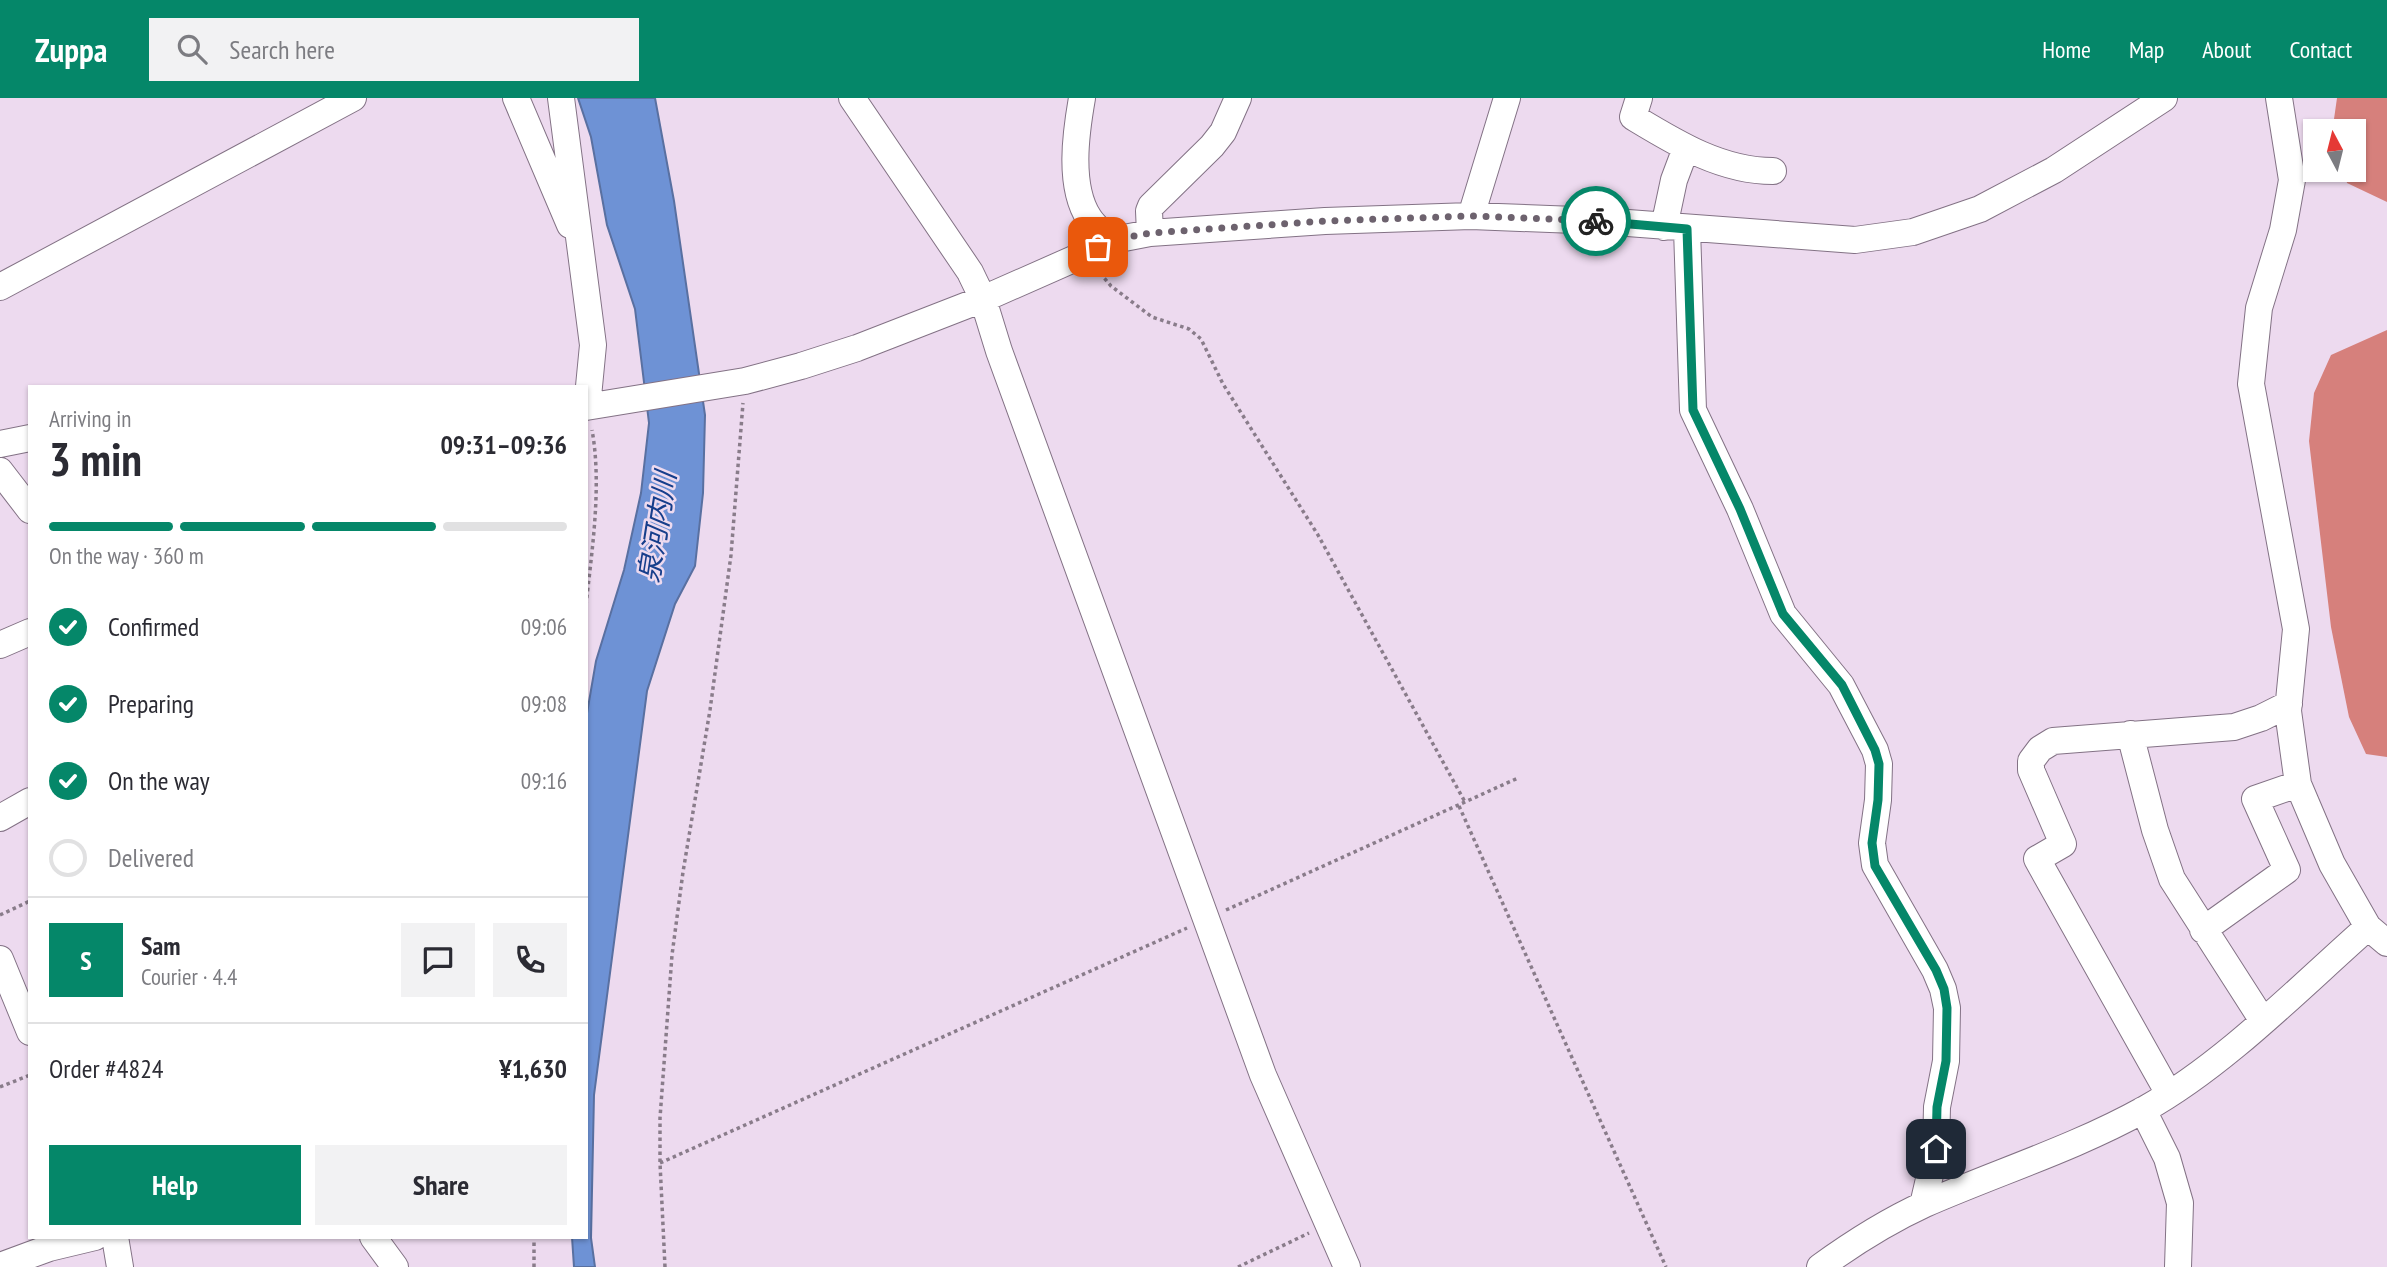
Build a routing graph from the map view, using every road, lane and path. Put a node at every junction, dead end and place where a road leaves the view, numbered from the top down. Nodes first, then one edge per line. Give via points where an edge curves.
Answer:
1 (353, 98) edge
2 (516, 98) edge
3 (561, 98) edge
4 (852, 98) edge
5 (1082, 98) edge
6 (1238, 98) edge
7 (1507, 98) edge
8 (1639, 98) edge
9 (2164, 98) edge
10 (2279, 98) edge
11 (1686, 148) junction
12 (1773, 171) dead end
13 (1471, 216) junction
14 (1676, 228) junction
15 (1150, 233) junction
16 (1111, 242) junction
17 (1084, 253) junction
18 (583, 255) junction
19 (0, 287) edge
20 (983, 299) junction
21 (739, 382) junction
22 (588, 397) edge
23 (588, 407) edge
24 (588, 412) edge
25 (28, 438) edge
26 (0, 444) edge
27 (0, 471) edge
28 (28, 507) edge
29 (588, 587) edge
30 (28, 633) edge
31 (0, 645) edge
32 (2289, 704) junction
33 (2130, 734) junction
34 (1518, 778) dead end
35 (2298, 784) junction
36 (28, 802) edge
37 (1465, 802) junction
38 (1459, 805) junction
39 (0, 818) edge
40 (28, 902) edge
41 (0, 915) edge
42 (1206, 919) junction
43 (2203, 930) junction
44 (2378, 935) edge
45 (0, 959) edge
46 (2263, 1021) junction
47 (28, 1027) edge
48 (28, 1076) edge
49 (0, 1087) edge
50 (2169, 1094) junction
51 (2143, 1110) junction
52 (660, 1163) junction
53 (1923, 1205) junction
54 (1328, 1224) junction
55 (87, 1239) edge
56 (114, 1239) edge
57 (374, 1239) edge
58 (534, 1239) edge
59 (0, 1266) edge
60 (120, 1267) edge
61 (395, 1267) edge
62 (534, 1267) edge
63 (665, 1267) edge
64 (1238, 1267) edge
65 (1347, 1267) edge
66 (1666, 1267) edge
67 (1820, 1267) edge
68 (2178, 1267) edge

1 - 19 street
2 - 18 street
3 - 18 street
4 - 20 street via 970,272
5 - 16 street via 1075,138 1077,179 1088,217
6 - 15 street via 1212,146 1151,206
7 - 13 street
8 - 11 street via 1633,117
9 - 14 street via 2054,170 1980,209 1913,232 1855,240
10 - 32 street via 2292,180 2283,230 2259,308 2250,384 2296,629
11 - 12 street via 1733,166
11 - 14 street via 1674,180
13 - 14 street
13 - 15 street
14 - 53 street via 1693,410 1783,614 1842,685 1875,750 1879,764 1872,843 1875,866 1944,989 1946,1061 1937,1107 1936,1149
15 - 16 street
16 - 17 street
17 - 20 street
17 - 37 path via 1111,286 1152,317 1189,329 1201,339 1223,384 1318,535
18 - 22 street via 593,345
20 - 21 street via 856,348
20 - 42 street
21 - 23 street
21 - 52 path via 730,555 672,955
24 - 29 path via 597,455
25 - 26 street
27 - 28 street
30 - 31 street
32 - 33 street via 2234,727
32 - 35 street
33 - 43 street via 2172,879
33 - 50 street via 2053,741 2031,761 2063,844 2037,859
34 - 37 path
35 - 43 street via 2255,799 2287,870
35 - 44 street via 2332,864
36 - 39 street
37 - 38 path
38 - 42 path
38 - 66 path
40 - 41 path
42 - 52 path
42 - 54 street via 1263,1075
43 - 46 street
44 - 46 street
45 - 47 street
46 - 50 street
48 - 49 path
50 - 51 street
51 - 53 street
51 - 68 street via 2167,1158 2180,1203
52 - 63 path
53 - 67 street
54 - 64 path
54 - 65 street
55 - 59 street
56 - 60 street
57 - 61 street
58 - 62 path

